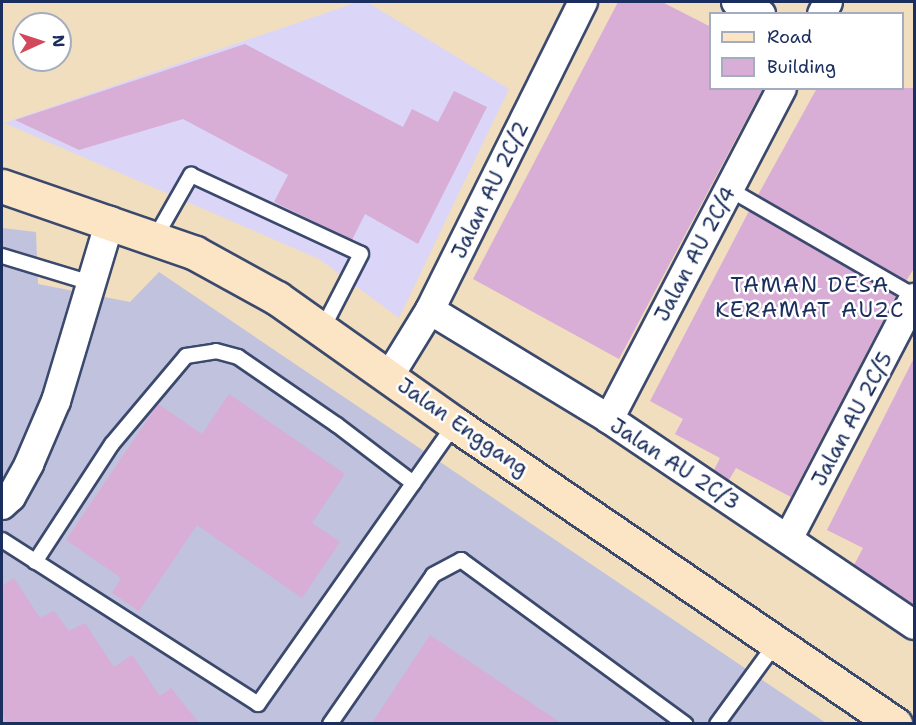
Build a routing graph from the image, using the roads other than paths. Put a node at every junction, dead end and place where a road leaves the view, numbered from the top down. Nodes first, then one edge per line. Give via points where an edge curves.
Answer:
1 (583, 2) edge
2 (736, 2) edge
3 (757, 12) edge
4 (781, 90) edge
5 (2, 186) edge
6 (729, 189) junction
7 (110, 221) junction
8 (155, 238) junction
9 (2, 256) edge
10 (92, 283) junction
11 (912, 308) edge
12 (430, 310) junction
13 (323, 328) junction
14 (390, 375) junction
15 (609, 419) junction
16 (455, 424) junction
17 (413, 483) junction
18 (2, 505) edge
19 (788, 539) junction
20 (2, 540) edge
21 (35, 561) junction
22 (915, 625) edge
23 (777, 642) junction
24 (330, 723) edge
25 (685, 723) edge
26 (717, 723) edge
27 (895, 723) edge

1 - 12 street, Jalan AU 2C/2
2 - 3 street
4 - 6 street, Jalan AU 2C/4
5 - 7 main road, Jalan Enggang
6 - 11 lane
6 - 15 street, Jalan AU 2C/4
7 - 8 main road, Jalan Enggang
7 - 10 street
8 - 13 main road, Jalan Enggang via 195,253
8 - 13 lane via 191,175 361,254
9 - 10 lane
10 - 18 street via 56,401 29,464
11 - 19 street, Jalan AU 2C/5
12 - 14 street, Jalan AU 2C/2
12 - 15 street, Jalan AU 2C/3
13 - 14 main road, Jalan Enggang
14 - 16 main road, Jalan Enggang
15 - 19 street, Jalan AU 2C/3
16 - 17 lane
16 - 23 main road, Jalan Enggang
17 - 21 lane via 238,357 216,351 195,354 172,368 112,444
17 - 21 lane via 258,704
19 - 22 street, Jalan AU 2C/3
20 - 21 lane
23 - 26 lane
23 - 27 main road, Jalan Enggang
24 - 25 lane via 433,575 461,561

